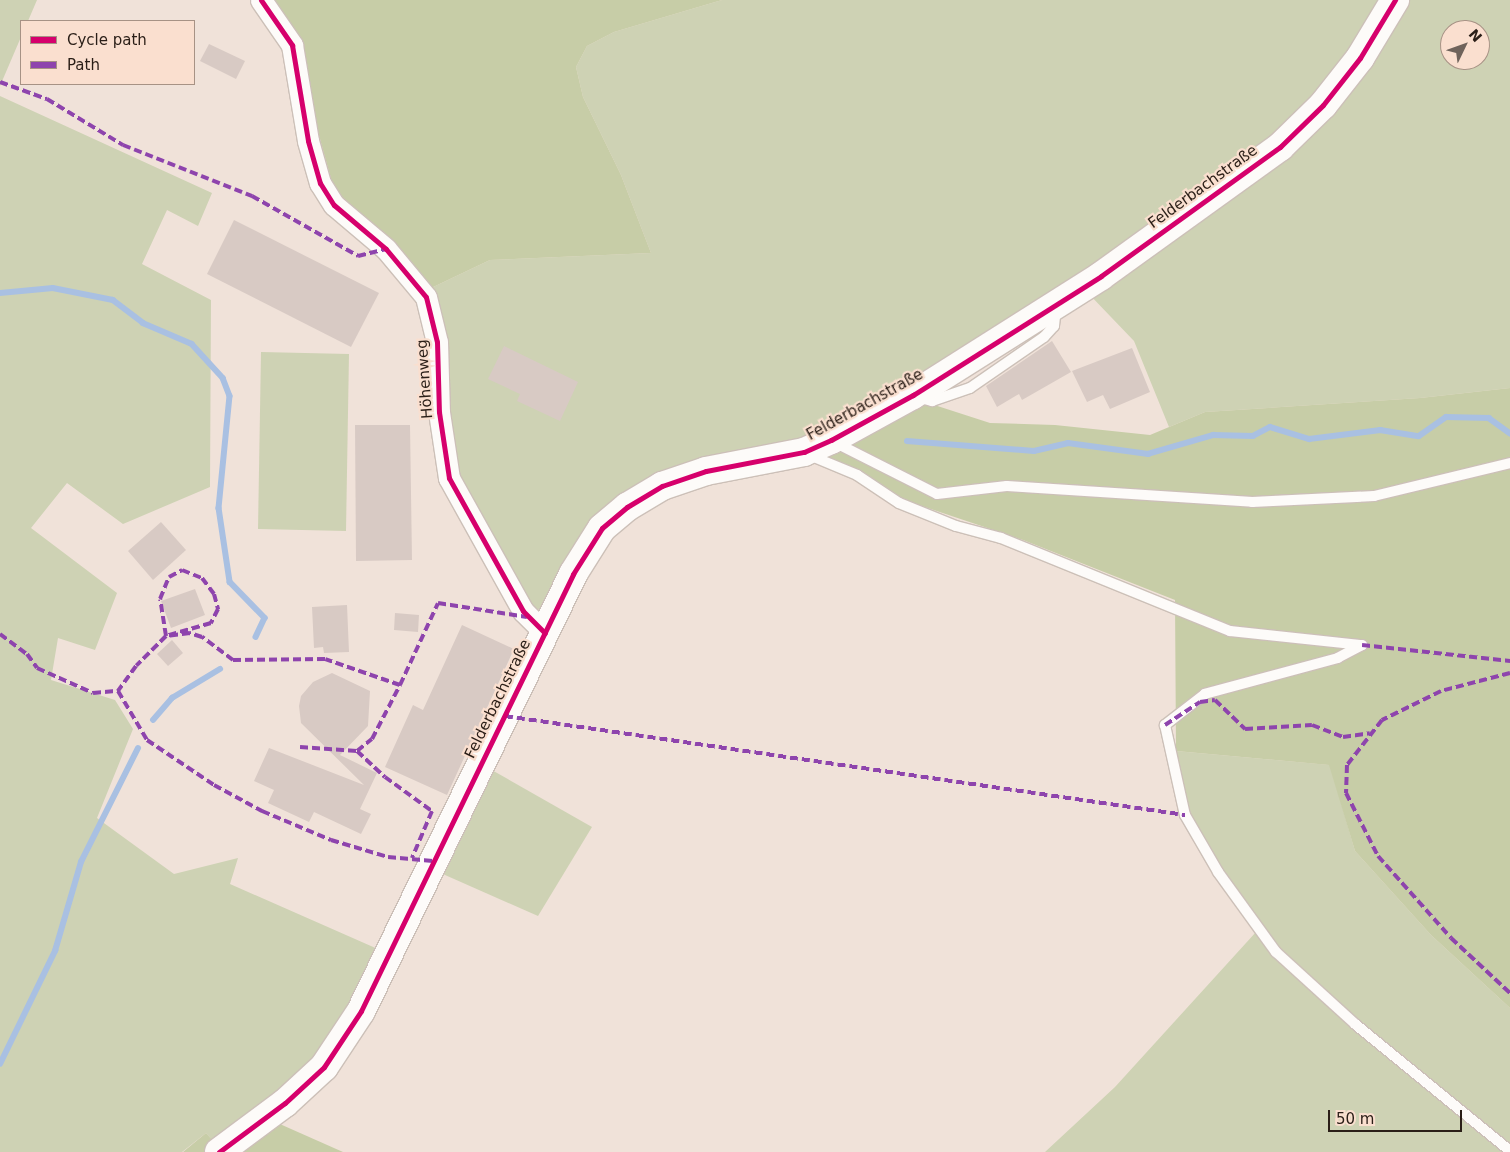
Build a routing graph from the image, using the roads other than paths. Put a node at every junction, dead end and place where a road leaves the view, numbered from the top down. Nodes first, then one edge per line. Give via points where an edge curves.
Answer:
1 (262, 0) edge
2 (1395, 0) edge
3 (831, 440) junction
4 (804, 452) junction
5 (1510, 463) edge
6 (545, 633) junction
7 (1510, 1151) edge
8 (219, 1152) edge

1 - 6 street, Höhenweg via 292,45 308,141 320,183 334,205 386,249 426,297 437,342 439,412 450,478 523,611
2 - 3 street, Felderbachstraße via 1360,58 1323,105 1280,147 1101,276 913,394
3 - 4 street, Felderbachstraße
3 - 5 lane, Felderbachstraße via 937,494 1007,486 1252,502 1374,496
4 - 6 street, Felderbachstraße via 706,471 662,486 627,507 602,528 573,574
4 - 7 lane via 857,475 899,503 956,526 1001,538 1230,631 1362,645 1338,658 1205,694 1165,725 1186,815 1218,872 1276,952 1355,1024
6 - 8 street, Felderbachstraße via 361,1011 324,1066 285,1103

